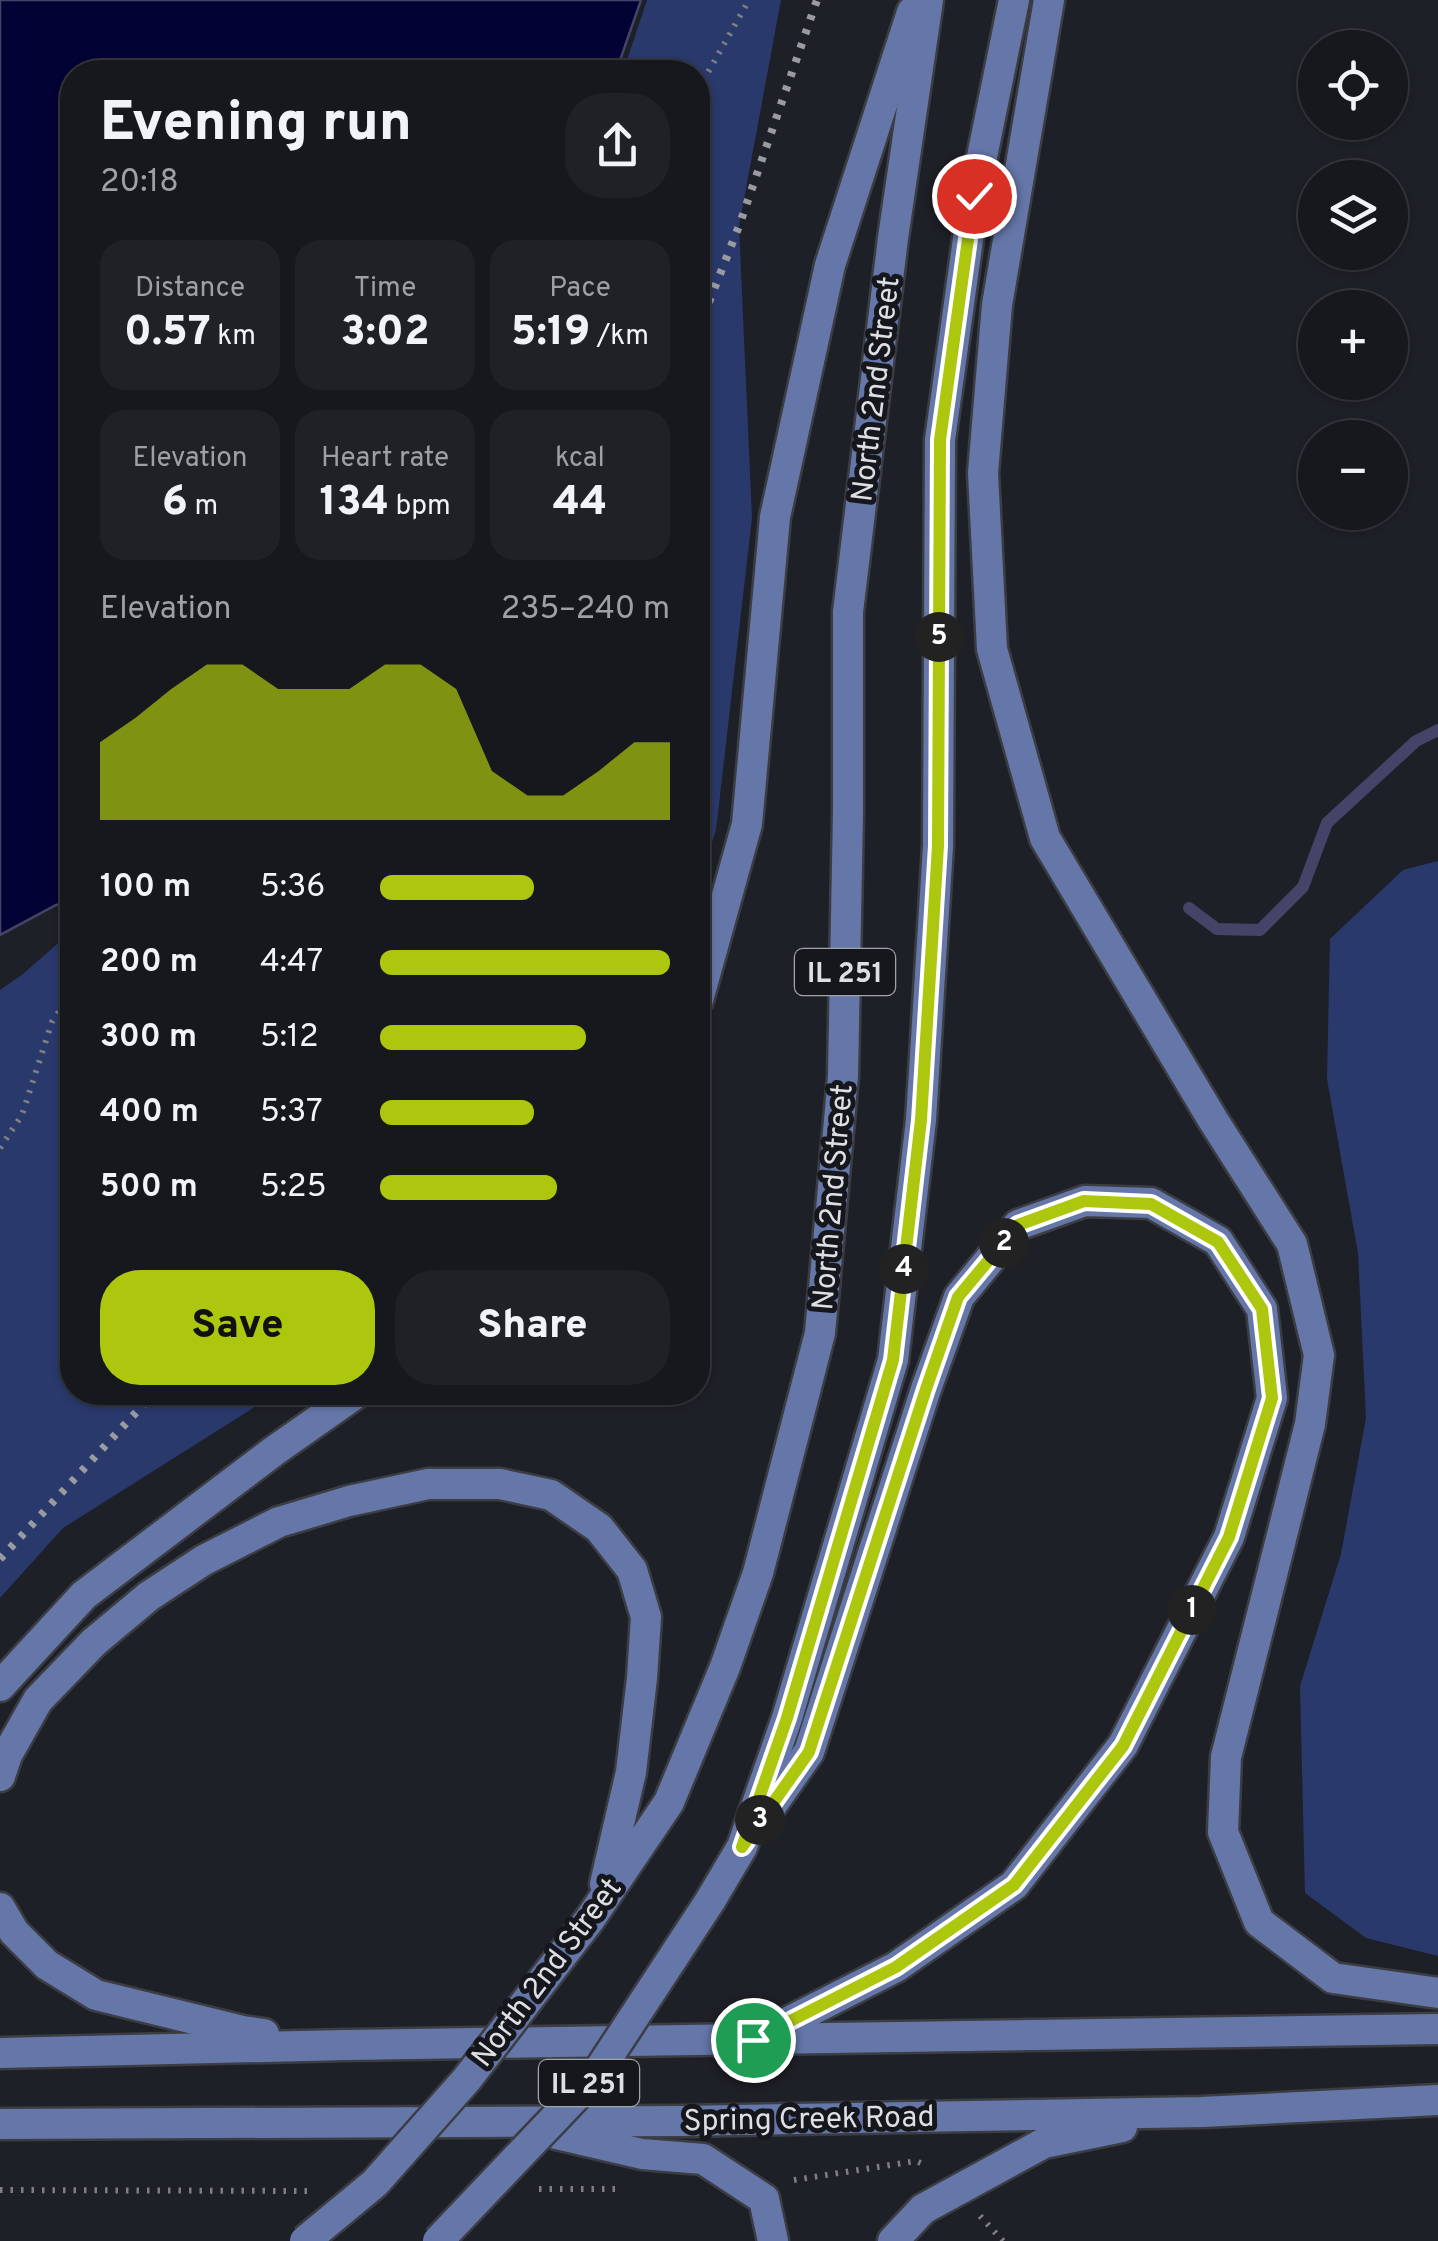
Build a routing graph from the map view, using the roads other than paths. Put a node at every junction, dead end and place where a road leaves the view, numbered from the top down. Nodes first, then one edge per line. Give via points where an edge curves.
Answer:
1 (916, 0) edge
2 (928, 0) edge
3 (1014, 0) edge
4 (1048, 0) edge
5 (710, 958) edge
6 (339, 1405) edge
7 (0, 1686) edge
8 (0, 1776) edge
9 (742, 1847) junction
10 (0, 1908) edge
11 (596, 1910) junction
12 (1438, 1994) edge
13 (1438, 2029) edge
14 (753, 2040) junction
15 (346, 2045) junction
16 (0, 2054) edge
17 (1438, 2100) edge
18 (1202, 2112) junction
19 (504, 2122) junction
20 (4, 2125) edge
21 (305, 2241) edge
22 (438, 2241) edge
23 (773, 2241) edge
24 (893, 2241) edge

1 - 5 main road via 830,265 775,517 748,824
2 - 11 main road, North 2nd Street / IL 251 via 848,612 842,1076 820,1333 758,1573 725,1667 669,1802
3 - 9 main road, IL 251 via 974,196 940,440 938,846 921,1120 893,1360
4 - 12 main road via 997,305 983,474 992,649 1045,838 1292,1244 1319,1355 1310,1424 1226,1757 1223,1832 1259,1922 1334,1978
6 - 7 main road via 84,1595
8 - 11 main road via 38,1700 94,1642 204,1560 279,1522 428,1484 500,1484 551,1495 599,1528 632,1570 646,1617 632,1772
9 - 14 main road via 809,1752 958,1297 1018,1225 1084,1201 1151,1204 1218,1242 1262,1309 1272,1398 1229,1537 1123,1746 1014,1885 896,1967
9 - 22 main road, IL 251, bridge via 596,2075
10 - 15 main road via 46,1965 96,1995 242,2031
11 - 21 main road, North 2nd Street / IL 251, bridge via 467,2079 375,2183
13 - 14 main road
14 - 15 main road
15 - 16 main road
17 - 18 main road, Spring Creek Road
18 - 19 main road, Spring Creek Road
18 - 24 main road via 1044,2142 922,2209
19 - 20 main road, Spring Creek Road
19 - 23 main road via 642,2154 702,2160 764,2199

